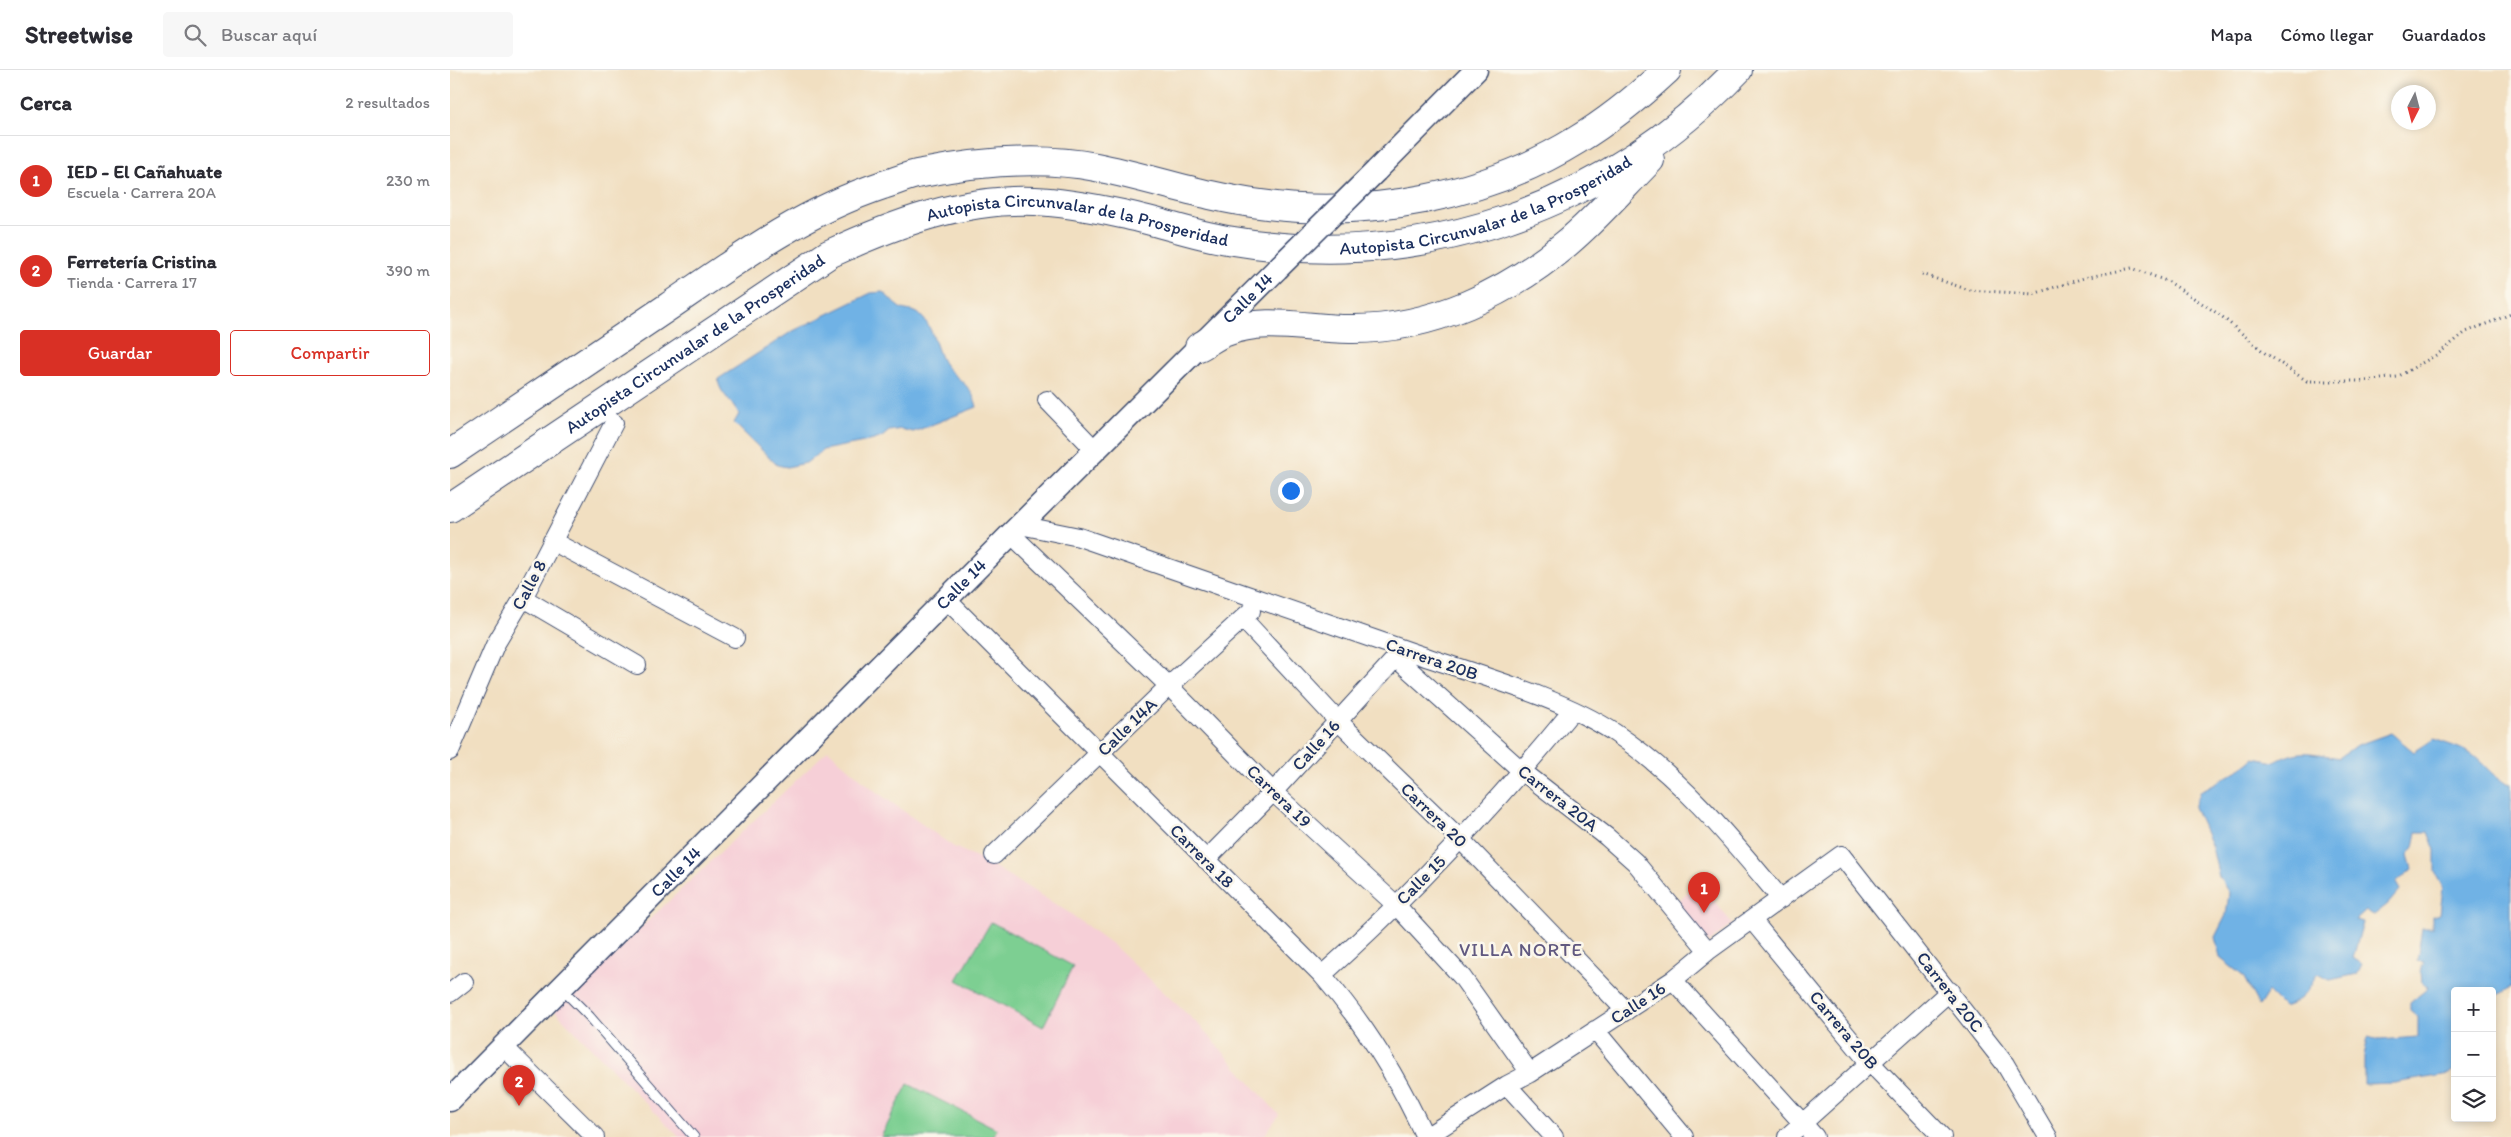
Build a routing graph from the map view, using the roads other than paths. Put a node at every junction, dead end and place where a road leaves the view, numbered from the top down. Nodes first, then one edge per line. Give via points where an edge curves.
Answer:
1 (1476, 70) edge
2 (1667, 70) edge
3 (1736, 72) edge
4 (1199, 347) junction
5 (1047, 400) dead end
6 (614, 423) dead end
7 (1095, 450) junction
8 (450, 454) edge
9 (450, 508) edge
10 (1015, 529) junction
11 (552, 541) junction
12 (522, 598) junction
13 (946, 599) junction
14 (1262, 600) junction
15 (1243, 619) junction
16 (735, 638) dead end
17 (1400, 654) junction
18 (637, 665) dead end
19 (1169, 686) junction
20 (1572, 711) junction
21 (1338, 721) junction
22 (450, 750) edge
23 (1100, 752) junction
24 (1522, 771) junction
25 (1273, 792) junction
26 (1461, 840) junction
27 (994, 854) dead end
28 (1841, 855) joint
29 (1206, 860) junction
30 (1781, 899) junction
31 (1396, 906) junction
32 (1752, 920) junction
33 (1708, 951) junction
34 (1322, 975) junction
35 (1673, 980) junction
36 (464, 982) dead end
37 (560, 988) junction
38 (1950, 991) junction
39 (450, 993) edge
40 (1626, 1011) junction
41 (1595, 1030) junction
42 (503, 1046) junction
43 (1870, 1062) junction
44 (1530, 1073) junction
45 (1507, 1085) junction
46 (450, 1100) edge
47 (1802, 1123) junction
48 (595, 1137) edge
49 (694, 1137) edge
50 (1426, 1137) edge
51 (1554, 1137) edge
52 (1684, 1137) edge
53 (1787, 1137) edge
54 (1815, 1137) edge
55 (1942, 1137) edge
56 (2048, 1137) edge

1 - 4 street, Calle 14, bridge
2 - 8 highway, Autopista Circunvalar de la Prosperidad via 1629,105 1575,142 1516,171 1455,192 1390,205 1325,209 1260,204 1093,167 1041,161 977,164 917,173 844,198 775,234
3 - 4 highway via 1568,242 1527,274 1476,302 1432,317 1390,326 1354,329 1256,325 1224,332
3 - 9 highway, Autopista Circunvalar de la Prosperidad via 1690,116 1648,148 1588,186 1531,211 1480,228 1411,244 1349,249 1287,248 1225,240 1125,214 1035,201 981,204 928,214 895,225 829,254
4 - 7 street, Calle 14
5 - 7 street
6 - 11 street, Calle 8
7 - 10 street, Calle 14
10 - 13 street, Calle 14
10 - 14 street, Carrera 20B via 1079,537
10 - 19 street, Carrera 19
11 - 12 street, Calle 8
11 - 16 street
12 - 18 street
12 - 22 street, Calle 8 via 495,645
13 - 23 street, Carrera 18
13 - 37 street, Calle 14
14 - 15 street, Calle 14A
14 - 17 street, Carrera 20B
15 - 19 street, Calle 14A
15 - 21 street, Carrera 20
17 - 20 street, Carrera 20B via 1510,686
17 - 21 street, Calle 16
17 - 24 street, Carrera 20A
19 - 23 street, Calle 14A
19 - 25 street, Carrera 19
20 - 24 street, Calle 15
20 - 30 street, Carrera 20B via 1614,733 1666,773 1711,817
21 - 25 street, Calle 16
21 - 26 street, Carrera 20
23 - 27 street, Calle 14A
23 - 29 street, Carrera 18
24 - 26 street, Calle 15
24 - 33 street, Carrera 20A via 1635,862
25 - 29 street, Calle 16
25 - 31 street, Carrera 19
26 - 31 street, Calle 15
26 - 40 street, Carrera 20
28 - 30 street, Calle 16
28 - 38 street, Carrera 20C
29 - 34 street, Carrera 18
30 - 32 street, Calle 16
31 - 34 street, Calle 15
31 - 44 street, Carrera 19 via 1462,977
32 - 33 street, Calle 16
32 - 43 street, Carrera 20B
33 - 35 street, Calle 16
34 - 50 street, Carrera 18 via 1350,1007 1378,1048
35 - 40 street, Calle 16
35 - 47 street
36 - 39 street
37 - 42 street, Calle 14
37 - 49 lane
38 - 43 street
38 - 56 street, Carrera 20C via 2005,1064
40 - 41 street, Calle 16
41 - 44 street, Calle 16
41 - 52 street
42 - 46 street, Calle 14
42 - 48 street
43 - 47 street
43 - 55 street, Carrera 20B
44 - 45 street, Calle 16
45 - 50 street, Calle 16
45 - 51 street
47 - 53 street
47 - 54 street

